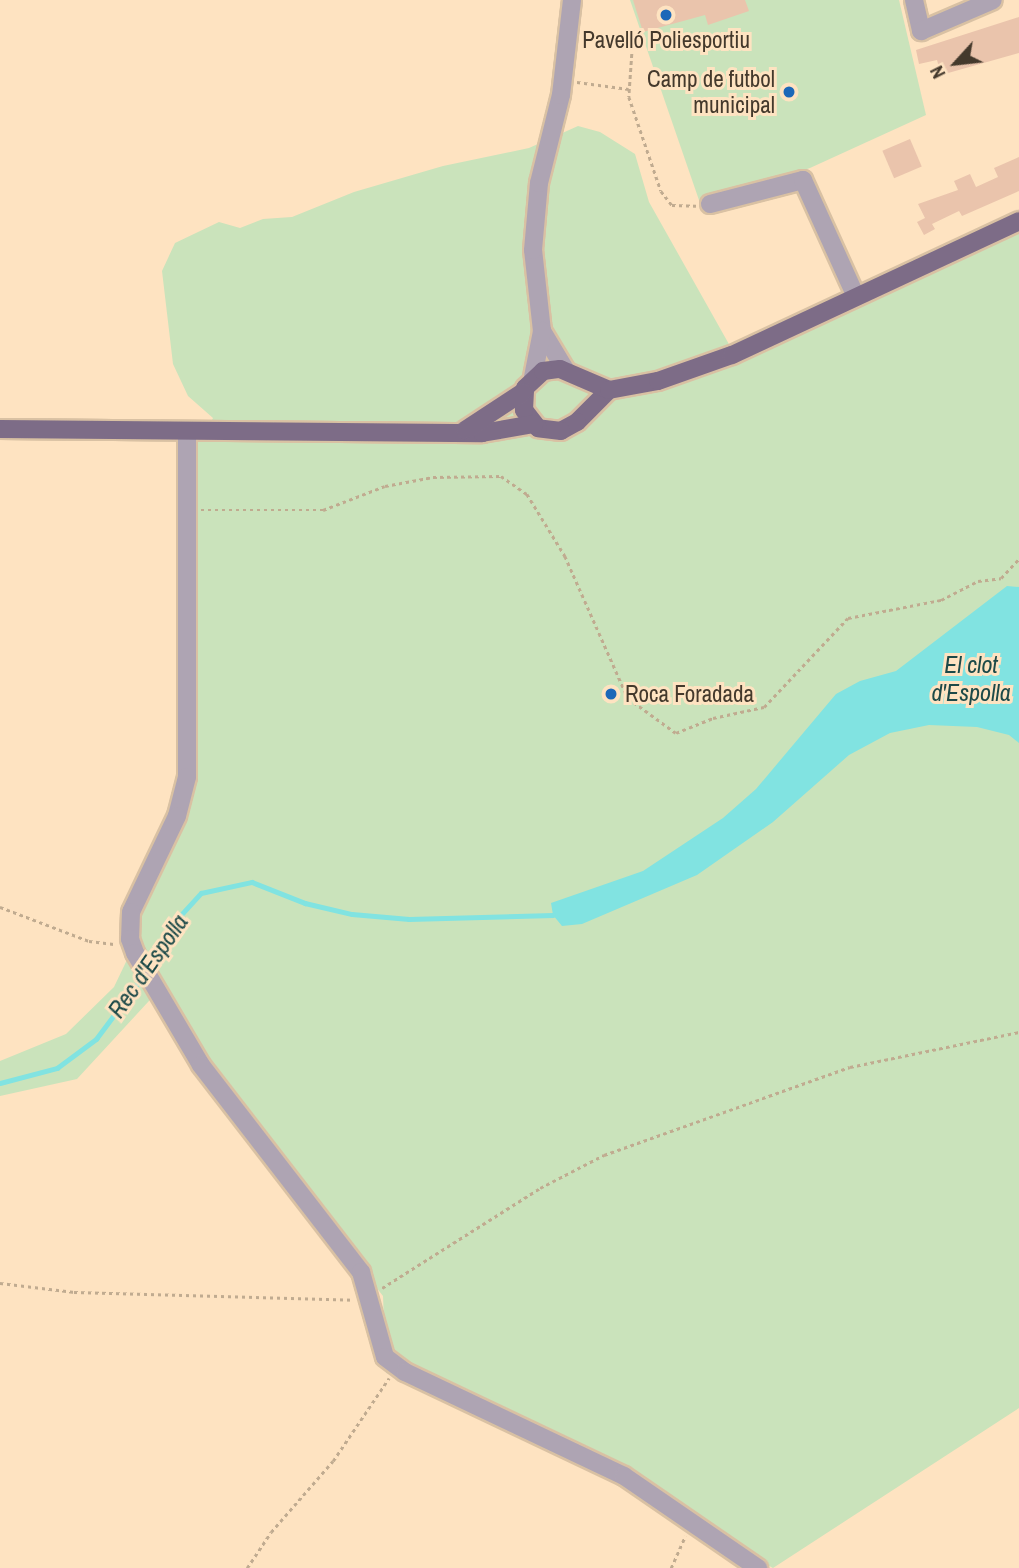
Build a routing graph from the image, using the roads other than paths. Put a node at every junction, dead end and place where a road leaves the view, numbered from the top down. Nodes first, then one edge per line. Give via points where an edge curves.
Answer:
1 (572, 0) edge
2 (914, 0) edge
3 (993, 0) edge
4 (710, 204) road end
5 (1019, 221) edge
6 (856, 297) junction
7 (542, 331) junction
8 (572, 375) junction
9 (528, 385) junction
10 (609, 390) junction
11 (583, 413) junction
12 (534, 424) junction
13 (0, 429) edge
14 (187, 431) junction
15 (463, 431) junction
16 (758, 1568) edge

1 - 7 street via 563,80 535,219 533,281
2 - 3 street via 921,31
4 - 6 street via 803,180
5 - 6 main road
6 - 10 main road via 732,355 658,381
7 - 8 street
7 - 9 street
8 - 9 main road via 548,369
8 - 10 main road
8 - 11 main road via 585,395
9 - 12 main road via 524,410
9 - 15 main road
10 - 11 main road
11 - 12 main road via 561,431
12 - 15 main road via 482,433
13 - 14 main road
14 - 15 main road
14 - 16 street via 187,777 177,816 131,912 130,939 145,972 201,1065 349,1254 370,1293 380,1349 395,1366 614,1471 692,1519

